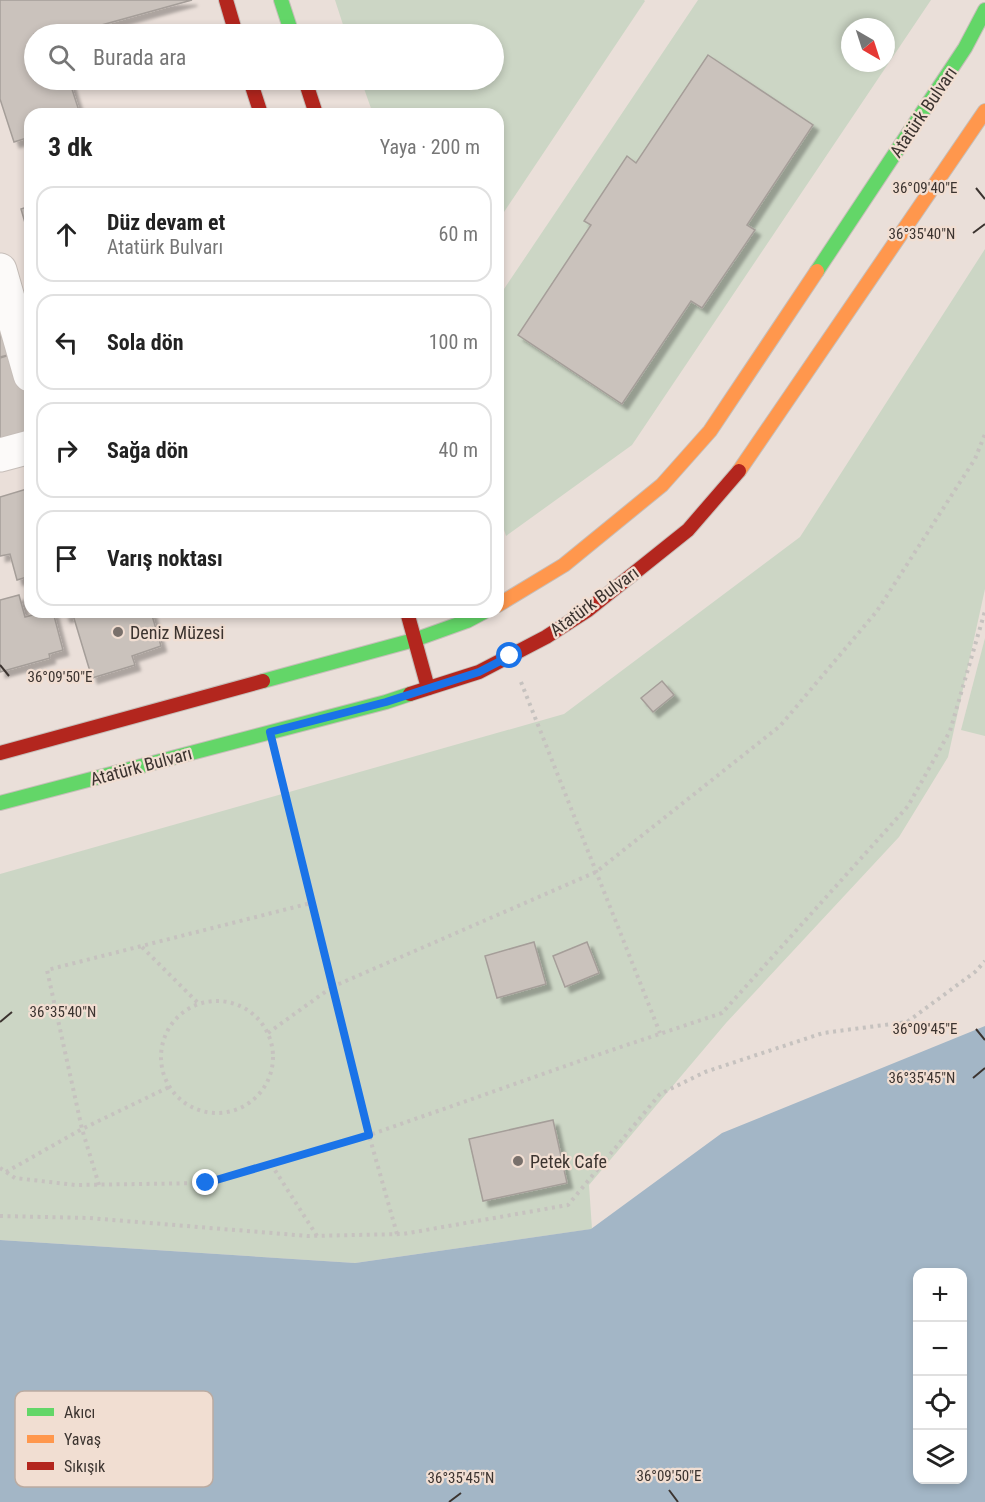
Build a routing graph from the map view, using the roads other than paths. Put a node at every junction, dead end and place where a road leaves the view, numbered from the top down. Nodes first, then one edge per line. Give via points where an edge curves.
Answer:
1 (226, 0) edge
2 (281, 0) edge
3 (985, 10) edge
4 (233, 24) edge
5 (289, 24) edge
6 (253, 90) edge
7 (308, 90) edge
8 (259, 108) edge
9 (314, 108) edge
10 (985, 111) edge
11 (0, 270) edge
12 (24, 354) edge
13 (24, 449) edge
14 (0, 455) edge
15 (504, 602) edge
16 (409, 618) edge
17 (467, 621) edge
18 (414, 639) junction
19 (428, 688) junction
20 (0, 753) edge
21 (0, 803) edge

1 - 4 street
2 - 5 street
3 - 15 street, Atatürk Bulvarı via 958,58 710,431 662,485 564,565
6 - 8 street
7 - 9 street
10 - 19 street, Atatürk Bulvarı via 743,466 688,530 588,610 546,637 510,656
11 - 12 street
13 - 14 street
16 - 18 street
17 - 18 street
18 - 19 street
18 - 20 street
19 - 21 street, Atatürk Bulvarı

